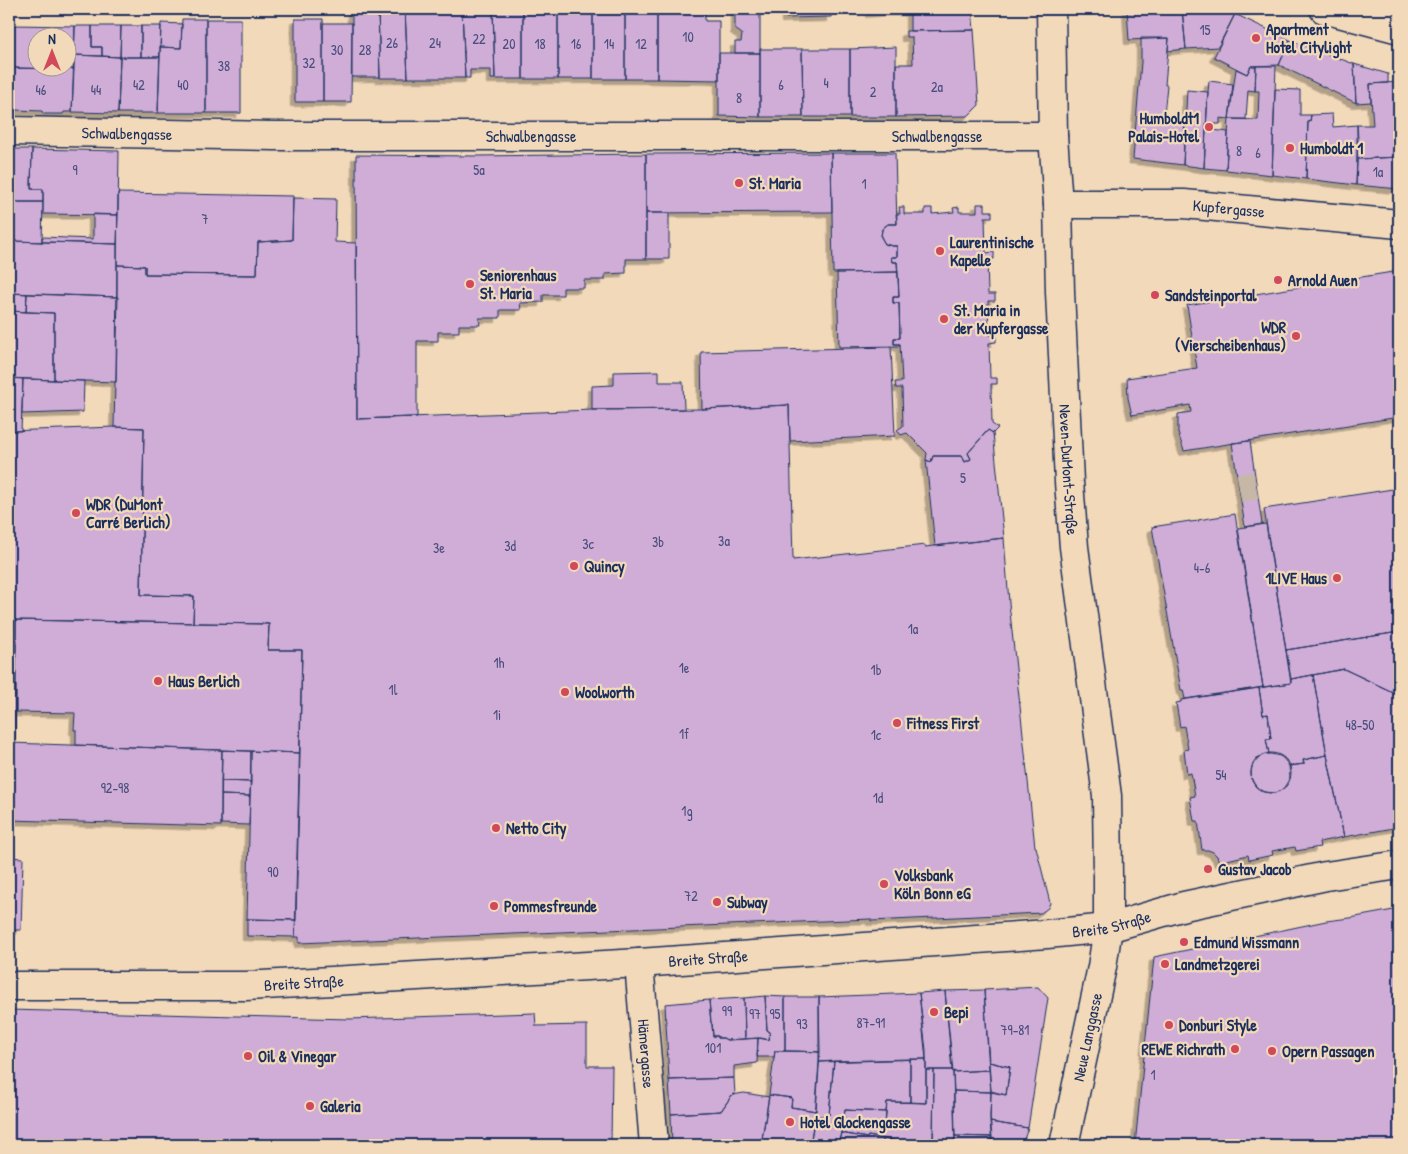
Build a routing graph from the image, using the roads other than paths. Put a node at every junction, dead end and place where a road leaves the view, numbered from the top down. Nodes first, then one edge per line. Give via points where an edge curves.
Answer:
1 (1051, 9) edge
2 (1324, 9) edge
3 (1399, 29) edge
4 (9, 131) edge
5 (1053, 136) junction
6 (1058, 204) junction
7 (1399, 224) edge
8 (1399, 865) edge
9 (1108, 928) junction
10 (639, 963) junction
11 (9, 986) edge
12 (654, 1145) edge
13 (1064, 1145) edge

1 - 5 street, Neven-DuMont-Straße
2 - 3 street
4 - 5 street, Schwalbengasse via 274,136
5 - 6 street, Neven-DuMont-Straße
6 - 7 street, Kupfergasse via 1184,204
6 - 9 street, Neven-DuMont-Straße via 1074,547 1107,796
8 - 9 street, Breite Straße via 1326,876 1184,906
9 - 10 street, Breite Straße
9 - 13 street, Neue Langgasse
10 - 11 street, Breite Straße via 246,986
10 - 12 street, Hämergasse

